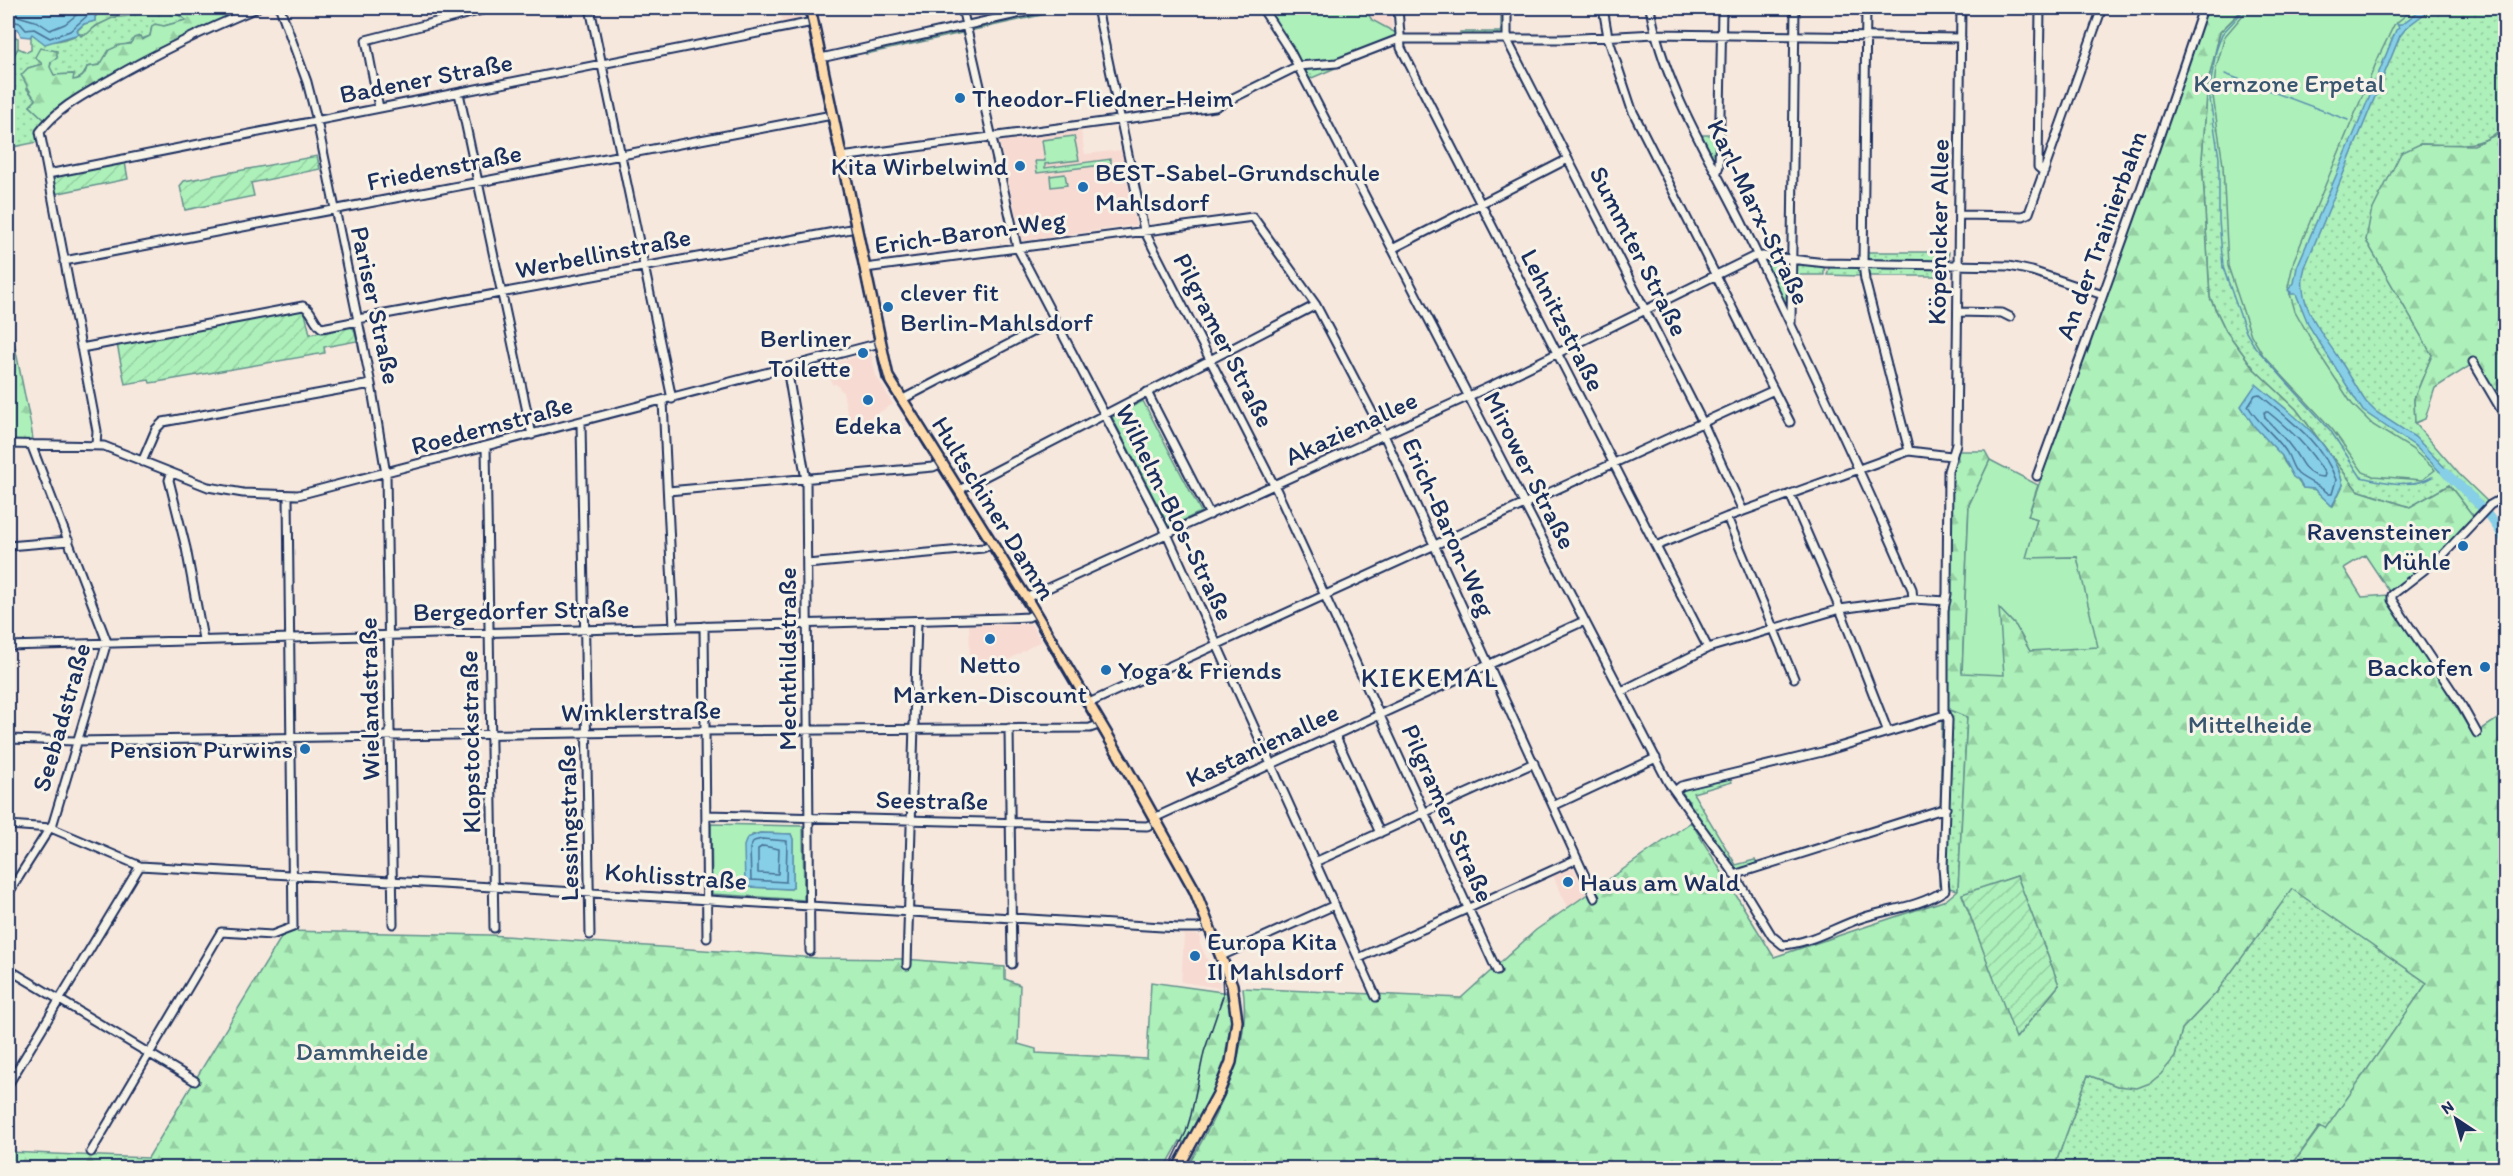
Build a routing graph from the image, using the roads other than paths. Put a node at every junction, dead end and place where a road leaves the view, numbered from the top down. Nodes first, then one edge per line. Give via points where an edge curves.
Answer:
1 (257, 8) edge
2 (280, 8) edge
3 (442, 8) edge
4 (490, 8) edge
5 (590, 8) edge
6 (810, 8) edge
7 (962, 8) edge
8 (1044, 8) edge
9 (1097, 8) edge
10 (1262, 8) edge
11 (1398, 8) edge
12 (1507, 8) edge
13 (1603, 8) edge
14 (1650, 8) edge
15 (1722, 8) edge
16 (1795, 8) edge
17 (1866, 8) edge
18 (1961, 8) edge
19 (2040, 8) edge
20 (2102, 8) edge
21 (2204, 8) edge
22 (445, 19) junction
23 (813, 22) junction
24 (966, 25) junction
25 (1654, 34) junction
26 (1721, 35) junction
27 (1794, 36) junction
28 (1608, 37) junction
29 (1866, 37) junction
30 (1961, 38) junction
31 (1399, 39) junction
32 (1507, 40) junction
33 (821, 58) junction
34 (602, 64) junction
35 (1298, 66) junction
36 (459, 93) junction
37 (379, 108) junction
38 (832, 115) junction
39 (1121, 120) junction
40 (317, 121) junction
41 (992, 137) junction
42 (620, 154) junction
43 (841, 157) junction
44 (1568, 159) junction
45 (1717, 172) junction
46 (2044, 172) junction
47 (48, 174) junction
48 (477, 182) junction
49 (1480, 204) junction
50 (335, 209) junction
51 (1959, 215) junction
52 (856, 228) junction
53 (1144, 230) junction
54 (1017, 247) junction
55 (1392, 249) junction
56 (1758, 256) junction
57 (1791, 260) junction
58 (64, 261) junction
59 (1863, 264) junction
60 (1958, 264) junction
61 (644, 266) junction
62 (865, 268) junction
63 (1716, 276) junction
64 (501, 293) junction
65 (2103, 295) junction
66 (1316, 305) junction
67 (1646, 311) junction
68 (1958, 312) junction
69 (2010, 317) dead end
70 (358, 320) junction
71 (1054, 320) junction
72 (1791, 324) junction
73 (880, 343) junction
74 (81, 348) junction
75 (1557, 354) junction
76 (1210, 360) junction
77 (2473, 362) dead end
78 (787, 368) junction
79 (371, 384) junction
80 (1774, 390) junction
81 (1147, 392) junction
82 (1469, 396) junction
83 (672, 399) junction
84 (901, 400) junction
85 (663, 402) junction
86 (1104, 415) junction
87 (2505, 418) edge
88 (1790, 422) dead end
89 (580, 423) junction
90 (1704, 423) junction
91 (532, 435) junction
92 (1384, 435) junction
93 (8, 444) edge
94 (31, 444) junction
95 (96, 444) junction
96 (486, 447) junction
97 (1909, 452) junction
98 (1951, 456) junction
99 (142, 462) junction
100 (942, 463) junction
101 (1614, 464) junction
102 (1860, 469) junction
103 (171, 474) junction
104 (386, 474) junction
105 (2037, 476) dead end
106 (806, 480) junction
107 (1275, 486) junction
108 (959, 490) junction
109 (668, 491) junction
110 (1790, 494) junction
111 (288, 496) junction
112 (2505, 496) edge
113 (1525, 505) junction
114 (1743, 512) junction
115 (1210, 515) junction
116 (1727, 518) junction
117 (1167, 534) junction
118 (69, 541) junction
119 (993, 544) junction
120 (8, 546) edge
121 (1434, 546) junction
122 (1656, 546) junction
123 (807, 564) junction
124 (1327, 595) junction
125 (1026, 598) junction
126 (1913, 599) junction
127 (1946, 601) junction
128 (1840, 609) junction
129 (1036, 613) junction
130 (917, 621) junction
131 (1584, 621) junction
132 (807, 624) junction
133 (704, 626) junction
134 (674, 627) junction
135 (1774, 628) junction
136 (586, 629) junction
137 (489, 632) junction
138 (389, 634) junction
139 (289, 637) junction
140 (203, 639) junction
141 (107, 642) junction
142 (1216, 645) junction
143 (8, 646) edge
144 (1708, 648) junction
145 (1489, 666) junction
146 (1794, 678) dead end
147 (1622, 691) junction
148 (1089, 703) junction
149 (1381, 714) junction
150 (1945, 715) junction
151 (1101, 723) junction
152 (1009, 728) junction
153 (914, 729) junction
154 (808, 730) junction
155 (704, 731) junction
156 (1888, 732) junction
157 (588, 733) junction
158 (2477, 733) dead end
159 (491, 734) junction
160 (1335, 735) junction
161 (390, 736) junction
162 (291, 738) junction
163 (8, 739) edge
164 (76, 741) junction
165 (1656, 758) junction
166 (1534, 763) junction
167 (1270, 764) junction
168 (1676, 790) junction
169 (1553, 806) junction
170 (1946, 808) junction
171 (1425, 812) junction
172 (706, 816) junction
173 (809, 817) junction
174 (912, 820) junction
175 (1155, 820) junction
176 (1010, 822) junction
177 (8, 825) edge
178 (51, 828) junction
179 (1380, 833) junction
180 (1577, 859) junction
181 (1315, 862) junction
182 (140, 866) junction
183 (293, 875) junction
184 (1734, 875) junction
185 (392, 881) junction
186 (494, 887) junction
187 (590, 892) junction
188 (8, 894) edge
189 (1595, 897) dead end
190 (706, 899) junction
191 (1335, 905) junction
192 (810, 906) junction
193 (1468, 908) junction
194 (909, 912) junction
195 (1011, 917) junction
196 (393, 924) dead end
197 (1209, 926) junction
198 (494, 928) dead end
199 (590, 934) dead end
200 (707, 938) dead end
201 (1777, 942) joint
202 (810, 951) dead end
203 (1221, 956) junction
204 (1359, 958) junction
205 (1012, 964) dead end
206 (907, 965) dead end
207 (8, 969) edge
208 (1497, 971) dead end
209 (1376, 997) dead end
210 (59, 1000) junction
211 (150, 1054) junction
212 (195, 1081) dead end
213 (8, 1085) edge
214 (91, 1152) dead end
215 (1178, 1168) edge

1 - 47 street via 195,34 111,79 59,113 40,132
2 - 40 street, Pariser Straße
3 - 22 street
4 - 22 street
5 - 34 street
6 - 23 main road, Hultschiner Damm
7 - 24 street, Wilhelm-Blos-Straße
8 - 24 street
9 - 39 street, Pilgramer Straße
10 - 35 street, Mirower Straße
11 - 31 street, Lehnitzstraße
12 - 32 street, Summter Straße
13 - 28 street
14 - 25 street, Karl-Marx-Straße
15 - 26 street
16 - 27 street
17 - 29 street
18 - 30 street, Köpenicker Allee
19 - 46 street via 2038,167
20 - 46 street
21 - 65 street, An der Trainierbahn
22 - 37 street via 366,39
23 - 33 main road, Hultschiner Damm
23 - 34 street, Badener Straße
24 - 33 street
24 - 41 street, Wilhelm-Blos-Straße
25 - 26 street
25 - 28 street
25 - 45 street, Karl-Marx-Straße via 1683,107
26 - 27 street
26 - 45 street
27 - 29 street
27 - 57 street
28 - 32 street
28 - 63 street via 1632,110
29 - 30 street
29 - 59 street
30 - 51 street, Köpenicker Allee
31 - 32 street
31 - 35 street via 1337,63
31 - 49 street, Lehnitzstraße
32 - 44 street, Summter Straße
33 - 38 main road, Hultschiner Damm
34 - 36 street, Badener Straße
34 - 42 street
35 - 39 street via 1215,107
35 - 55 street, Mirower Straße
36 - 37 street, Badener Straße
36 - 48 street
37 - 40 street, Badener Straße
38 - 42 street, Friedenstraße
38 - 43 main road, Hultschiner Damm
39 - 41 street
39 - 53 street, Pilgramer Straße
40 - 47 street, Badener Straße
40 - 50 street, Pariser Straße
41 - 43 street
41 - 54 street, Wilhelm-Blos-Straße
42 - 48 street, Friedenstraße
42 - 61 street
43 - 52 main road, Hultschiner Damm
44 - 49 street
44 - 67 street, Summter Straße
45 - 56 street, Karl-Marx-Straße
46 - 51 street via 2027,215
47 - 58 street
48 - 50 street, Friedenstraße
48 - 64 street
49 - 55 street
49 - 75 street, Lehnitzstraße
50 - 58 street, Friedenstraße
50 - 70 street, Pariser Straße
51 - 60 street, Köpenicker Allee
52 - 61 street, Werbellinstraße
52 - 62 main road, Hultschiner Damm
53 - 54 street, Erich-Baron-Weg
53 - 66 street, Erich-Baron-Weg via 1253,217
53 - 76 street, Pilgramer Straße
54 - 62 street, Erich-Baron-Weg
54 - 71 street, Wilhelm-Blos-Straße
55 - 82 street, Mirower Straße
56 - 57 street
56 - 63 street, Akazienallee
56 - 72 street, Karl-Marx-Straße
57 - 59 street
57 - 72 street
58 - 74 street
59 - 60 street
59 - 97 street
60 - 65 street via 2020,268
60 - 68 street, Köpenicker Allee
61 - 64 street, Werbellinstraße
61 - 83 street
62 - 73 main road, Hultschiner Damm
63 - 67 street, Akazienallee
63 - 80 street
64 - 70 street, Werbellinstraße
64 - 91 street
65 - 105 street, An der Trainierbahn
66 - 76 street
66 - 92 street, Erich-Baron-Weg
67 - 75 street, Akazienallee
67 - 90 street, Summter Straße
68 - 69 street via 2002,313
68 - 98 street, Köpenicker Allee via 1956,444
70 - 74 street, Werbellinstraße via 321,328 303,306
70 - 79 street, Pariser Straße
71 - 84 street
71 - 86 street, Wilhelm-Blos-Straße
72 - 102 street, Karl-Marx-Straße
73 - 78 street, Roedernstraße
73 - 84 main road, Hultschiner Damm via 888,376
74 - 95 street
75 - 82 street, Akazienallee
75 - 101 street, Lehnitzstraße
76 - 81 street
76 - 107 street, Pilgramer Straße
77 - 87 street
78 - 83 street, Roedernstraße
78 - 106 street, Mechthildstraße
79 - 99 street via 163,422
79 - 104 street, Pariser Straße
80 - 88 street
80 - 90 street
81 - 86 street
81 - 115 street
82 - 92 street, Akazienallee
82 - 113 street, Mirower Straße
83 - 85 street, Roedernstraße
84 - 100 main road, Hultschiner Damm
85 - 89 street, Roedernstraße
85 - 109 street
86 - 108 street
86 - 117 street, Wilhelm-Blos-Straße
89 - 91 street, Roedernstraße
89 - 136 street, Lessingstraße
90 - 101 street
90 - 114 street, Summter Straße
91 - 96 street, Roedernstraße
92 - 107 street, Akazienallee
92 - 121 street, Erich-Baron-Weg
93 - 94 street, Roedernstraße
94 - 95 street, Roedernstraße
94 - 118 street, Seebadstraße
95 - 99 street, Roedernstraße
96 - 104 street, Roedernstraße
96 - 137 street, Klopstockstraße
97 - 98 street
97 - 102 street
98 - 127 street, Köpenicker Allee
99 - 103 street, Roedernstraße
100 - 106 street
100 - 108 main road, Hultschiner Damm
101 - 113 street
101 - 122 street, Lehnitzstraße
102 - 110 street
102 - 126 street, Karl-Marx-Straße
103 - 111 street, Roedernstraße via 224,491
103 - 140 street via 169,480
104 - 111 street, Roedernstraße
104 - 138 street, Wielandstraße
106 - 109 street
106 - 123 street, Mechthildstraße
107 - 115 street, Akazienallee
107 - 124 street, Pilgramer Straße
108 - 119 main road, Hultschiner Damm
109 - 134 street
110 - 114 street
110 - 128 street
111 - 139 street
112 - 158 street via 2488,507 2442,556 2392,595
113 - 121 street
113 - 131 street, Mirower Straße
114 - 116 street
115 - 117 street, Akazienallee
116 - 122 street
116 - 135 street
117 - 125 street, Akazienallee
117 - 142 street, Wilhelm-Blos-Straße
118 - 120 street
118 - 141 street, Seebadstraße
119 - 123 street
119 - 125 main road, Hultschiner Damm
121 - 124 street
121 - 145 street, Erich-Baron-Weg
122 - 144 street, Lehnitzstraße
123 - 132 street, Mechthildstraße
124 - 142 street
124 - 149 street, Pilgramer Straße
125 - 129 main road, Hultschiner Damm
126 - 127 street
126 - 128 street
127 - 150 street, Köpenicker Allee
128 - 135 street
128 - 156 street
129 - 130 street, Bergedorfer Straße via 1026,617
129 - 148 main road, Hultschiner Damm
130 - 132 street, Bergedorfer Straße
130 - 153 street
131 - 145 street, Kastanienallee
131 - 147 street, Mirower Straße
132 - 133 street, Bergedorfer Straße
132 - 154 street, Mechthildstraße
133 - 134 street, Bergedorfer Straße
133 - 155 street
134 - 136 street, Bergedorfer Straße
135 - 144 street
135 - 146 street
136 - 137 street, Bergedorfer Straße
136 - 157 street, Lessingstraße
137 - 138 street, Bergedorfer Straße
137 - 159 street, Klopstockstraße
138 - 139 street, Bergedorfer Straße
138 - 161 street, Wielandstraße
139 - 140 street, Bergedorfer Straße
139 - 162 street
140 - 141 street, Bergedorfer Straße
141 - 143 street, Bergedorfer Straße
141 - 164 street, Seebadstraße
142 - 148 street
142 - 167 street, Wilhelm-Blos-Straße
144 - 147 street
145 - 149 street, Kastanienallee
145 - 166 street, Erich-Baron-Weg
147 - 165 street, Mirower Straße
148 - 151 main road, Hultschiner Damm
149 - 160 street, Kastanienallee
149 - 171 street, Pilgramer Straße
150 - 156 street
150 - 170 street, Köpenicker Allee
151 - 152 street, Winklerstraße via 1090,728
151 - 175 main road, Hultschiner Damm
152 - 153 street, Winklerstraße
152 - 176 street
153 - 154 street, Winklerstraße
153 - 174 street
154 - 155 street, Winklerstraße
154 - 173 street, Mechthildstraße
155 - 157 street, Winklerstraße
155 - 172 street
156 - 168 street
157 - 159 street, Winklerstraße
157 - 187 street, Lessingstraße
159 - 161 street, Winklerstraße
159 - 186 street, Klopstockstraße
160 - 167 street, Kastanienallee
160 - 179 street
161 - 162 street, Winklerstraße
161 - 185 street, Wielandstraße
162 - 164 street, Winklerstraße
162 - 183 street
163 - 164 street, Winklerstraße
164 - 178 street, Seebadstraße
165 - 168 street, Mirower Straße
165 - 169 street
166 - 169 street, Erich-Baron-Weg
166 - 171 street
167 - 175 street, Kastanienallee
167 - 181 street, Wilhelm-Blos-Straße
168 - 184 street, Mirower Straße
169 - 180 street, Erich-Baron-Weg
170 - 184 street
170 - 201 street, Köpenicker Allee via 1945,890 1818,936 1790,944
171 - 179 street
171 - 193 street, Pilgramer Straße
172 - 173 street, Seestraße
172 - 190 street
173 - 174 street, Seestraße
173 - 192 street, Mechthildstraße
174 - 176 street, Seestraße
174 - 194 street
175 - 176 street, Seestraße via 1147,826
175 - 197 main road, Hultschiner Damm via 1195,891
176 - 195 street
177 - 178 street, Kohlisstraße
178 - 182 street, Kohlisstraße
178 - 188 street, Seebadstraße
179 - 181 street
180 - 189 street, Erich-Baron-Weg
180 - 193 street
181 - 191 street, Wilhelm-Blos-Straße
182 - 183 street, Kohlisstraße
182 - 210 street
183 - 185 street, Kohlisstraße
183 - 211 street via 293,927 272,935 221,932
184 - 201 street, Mirower Straße
185 - 186 street, Kohlisstraße
185 - 196 street, Wielandstraße
186 - 187 street, Kohlisstraße
186 - 198 street, Klopstockstraße
187 - 190 street, Kohlisstraße
187 - 199 street, Lessingstraße
190 - 192 street, Kohlisstraße
190 - 200 street
191 - 203 street
191 - 204 street, Wilhelm-Blos-Straße
192 - 194 street, Kohlisstraße
192 - 202 street, Mechthildstraße
193 - 204 street
193 - 208 street, Pilgramer Straße
194 - 195 street, Kohlisstraße
194 - 206 street
195 - 197 street, Kohlisstraße via 1179,928
195 - 205 street
197 - 203 main road, Hultschiner Damm
203 - 215 main road, Hultschiner Damm via 1235,998 1236,1036 1227,1075
204 - 209 street, Wilhelm-Blos-Straße
207 - 210 street
210 - 211 street
210 - 213 street
211 - 212 street
211 - 214 street

